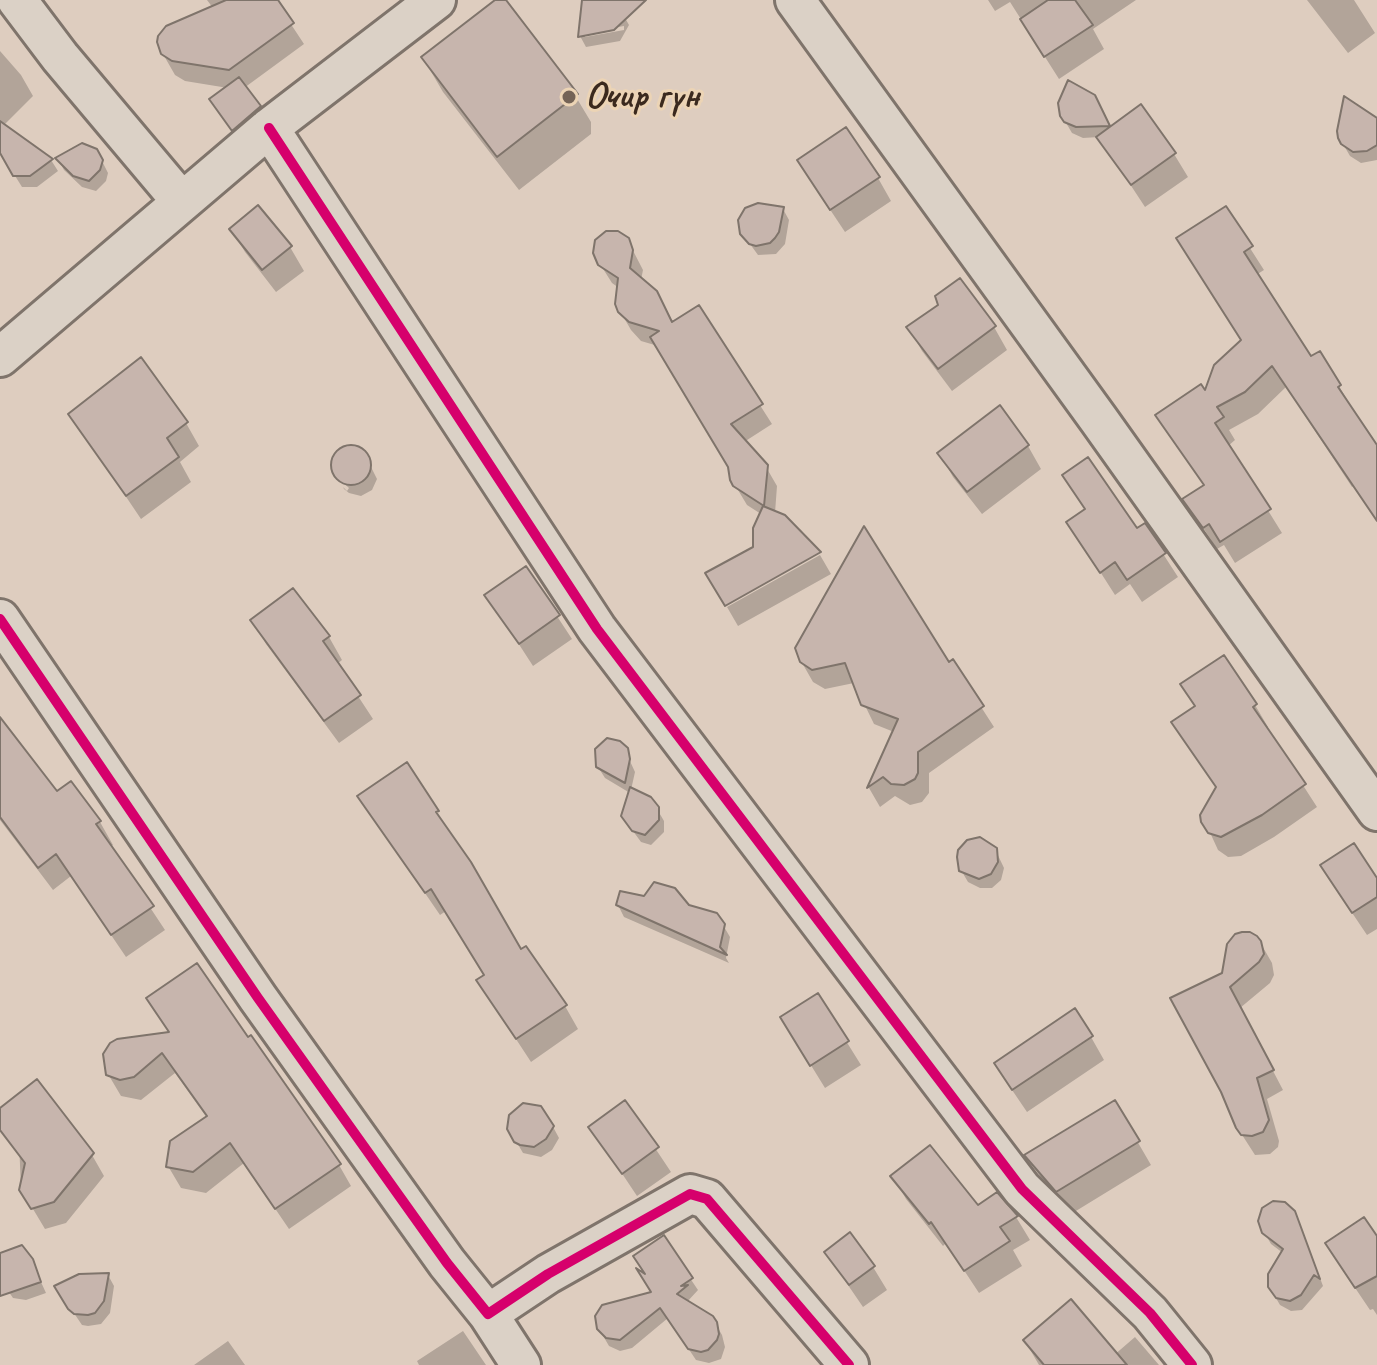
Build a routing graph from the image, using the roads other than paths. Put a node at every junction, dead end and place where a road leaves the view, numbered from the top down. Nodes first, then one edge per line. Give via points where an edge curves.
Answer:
1 (17, 0) edge
2 (436, 0) edge
3 (795, 0) edge
4 (269, 128) junction
5 (182, 202) junction
6 (0, 357) edge
7 (0, 619) edge
8 (1377, 811) edge
9 (488, 1314) junction
10 (521, 1365) edge
11 (849, 1365) edge
12 (1192, 1365) edge

1 - 5 street
2 - 4 street
3 - 8 street
4 - 5 street
4 - 12 street via 597,629 1022,1189 1150,1313
5 - 6 street
7 - 9 street via 258,998
9 - 10 street
9 - 11 street via 690,1194 707,1199

